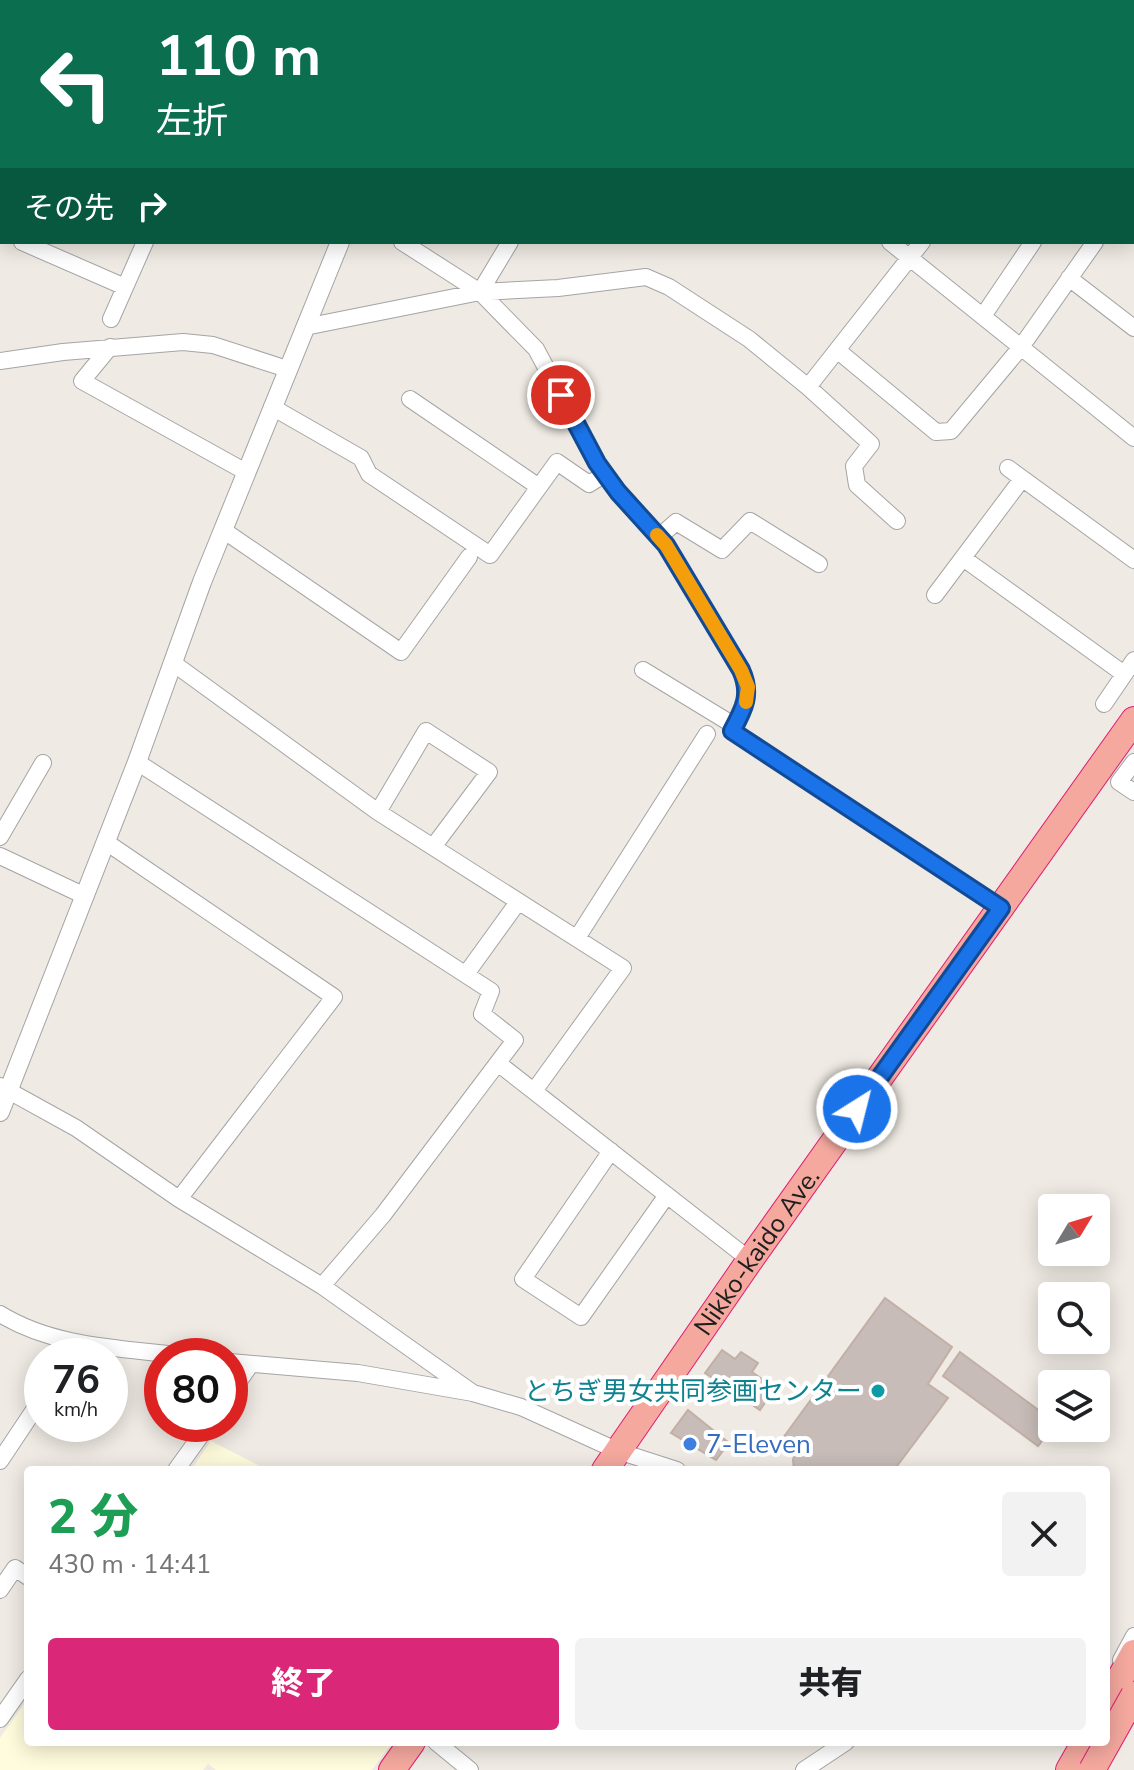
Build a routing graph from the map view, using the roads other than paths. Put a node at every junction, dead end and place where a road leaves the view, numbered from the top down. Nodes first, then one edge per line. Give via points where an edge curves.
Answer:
1 (33, 244) edge
2 (144, 244) edge
3 (339, 244) edge
4 (405, 244) edge
5 (509, 244) edge
6 (892, 244) edge
7 (920, 244) edge
8 (1032, 244) edge
9 (1094, 244) edge
10 (54, 248) edge
11 (910, 258) junction
12 (1069, 278) junction
13 (125, 287) junction
14 (480, 292) junction
15 (983, 316) junction
16 (111, 319) dead end
17 (305, 327) junction
18 (1134, 328) edge
19 (110, 347) junction
20 (1021, 347) junction
21 (837, 350) junction
22 (0, 361) edge
23 (287, 369) junction
24 (808, 387) junction
25 (410, 399) dead end
26 (272, 407) junction
27 (1132, 431) edge
28 (1008, 468) dead end
29 (246, 472) junction
30 (605, 474) junction
31 (1022, 479) junction
32 (539, 487) junction
33 (897, 521) dead end
34 (223, 530) junction
35 (659, 537) junction
36 (469, 557) dead end
37 (963, 558) junction
38 (1134, 560) edge
39 (819, 564) dead end
40 (935, 595) dead end
41 (173, 663) junction
42 (1129, 667) edge
43 (643, 670) dead end
44 (1104, 704) dead end
45 (1134, 720) edge
46 (735, 726) junction
47 (707, 734) dead end
48 (137, 762) junction
49 (1134, 762) edge
50 (43, 763) dead end
51 (1134, 792) edge
52 (378, 812) junction
53 (0, 837) edge
54 (106, 842) junction
55 (433, 847) junction
56 (0, 856) edge
57 (85, 896) junction
58 (518, 902) junction
59 (1001, 908) junction
60 (577, 938) junction
61 (466, 974) junction
62 (499, 1064) junction
63 (4, 1088) edge
64 (534, 1091) junction
65 (0, 1112) edge
66 (611, 1151) junction
67 (667, 1195) junction
68 (179, 1199) junction
69 (750, 1260) junction
70 (322, 1286) junction
71 (0, 1314) edge
72 (54, 1338) edge
73 (248, 1364) edge
74 (251, 1364) junction
75 (248, 1368) edge
76 (473, 1393) junction
77 (24, 1425) edge
78 (196, 1442) edge
79 (612, 1460) edge
80 (0, 1461) edge
81 (179, 1466) edge
82 (651, 1466) edge
83 (24, 1574) edge
84 (0, 1590) edge
85 (1134, 1636) edge
86 (1134, 1653) edge
87 (1110, 1679) edge
88 (24, 1685) edge
89 (1134, 1695) edge
90 (1110, 1698) edge
91 (1134, 1704) edge
92 (1110, 1706) edge
93 (1134, 1716) edge
94 (0, 1719) edge
95 (1110, 1738) edge
96 (409, 1746) edge
97 (441, 1746) edge
98 (840, 1746) edge
99 (1072, 1746) edge
100 (1083, 1746) edge
101 (1105, 1746) edge
102 (392, 1770) edge
103 (470, 1770) edge
104 (804, 1770) edge
105 (1059, 1770) edge
106 (1069, 1770) edge
107 (1092, 1770) edge
108 (1104, 1770) edge

1 - 10 street
2 - 13 street
3 - 17 street
4 - 14 street
5 - 14 street
6 - 11 street
7 - 11 street
8 - 15 street
9 - 12 street
10 - 13 street
11 - 15 street
11 - 21 street
12 - 18 street
12 - 20 street
13 - 16 street
14 - 17 street
14 - 24 street via 646,277 749,339
14 - 30 street via 536,349
15 - 20 street
17 - 23 street
19 - 22 street
19 - 23 street via 213,345
19 - 29 street via 82,381
20 - 21 street via 951,431 936,432
20 - 27 street
21 - 24 street
23 - 26 street
24 - 33 street via 871,444 854,466 857,485
25 - 32 street
26 - 29 street
26 - 32 street via 361,458 369,474 490,555
28 - 31 street
29 - 34 street
30 - 32 street via 589,484 557,462
30 - 35 street
31 - 37 street
31 - 38 street
34 - 36 street via 401,652
34 - 41 street
35 - 39 street via 676,522 722,550 750,521
35 - 46 street via 748,687
37 - 40 street
37 - 42 street
41 - 48 street
41 - 52 street
42 - 44 street
43 - 46 street
45 - 59 highway, Nikko-kaido Ave.
46 - 59 street via 732,731
47 - 60 street
48 - 54 street
48 - 61 street
49 - 51 street via 1119,782
50 - 53 street
52 - 55 street
52 - 55 street via 426,731 489,772
54 - 57 street
54 - 68 street via 334,997
55 - 58 street
56 - 57 street
57 - 63 street
58 - 60 street
58 - 61 street
59 - 69 highway, Nikko-kaido Ave.
60 - 64 street via 623,968
61 - 62 street via 491,991 482,1014 515,1040
62 - 64 street
62 - 70 street
63 - 65 street
63 - 68 street via 76,1128
64 - 66 street
66 - 67 street
66 - 67 street via 523,1279 581,1317
67 - 69 street
68 - 70 street
69 - 79 highway, Nikko-kaido Ave.
70 - 76 street
71 - 72 street
73 - 74 street
74 - 75 street
74 - 76 street via 358,1373
76 - 79 street via 521,1407
77 - 80 street
78 - 81 street
79 - 82 street
83 - 84 street via 15,1568
85 - 87 street
86 - 90 highway
88 - 94 street
89 - 95 highway, bridge
91 - 92 street
93 - 108 street
96 - 102 highway
97 - 103 street
98 - 104 street
99 - 105 street
100 - 106 highway
101 - 107 highway, bridge

